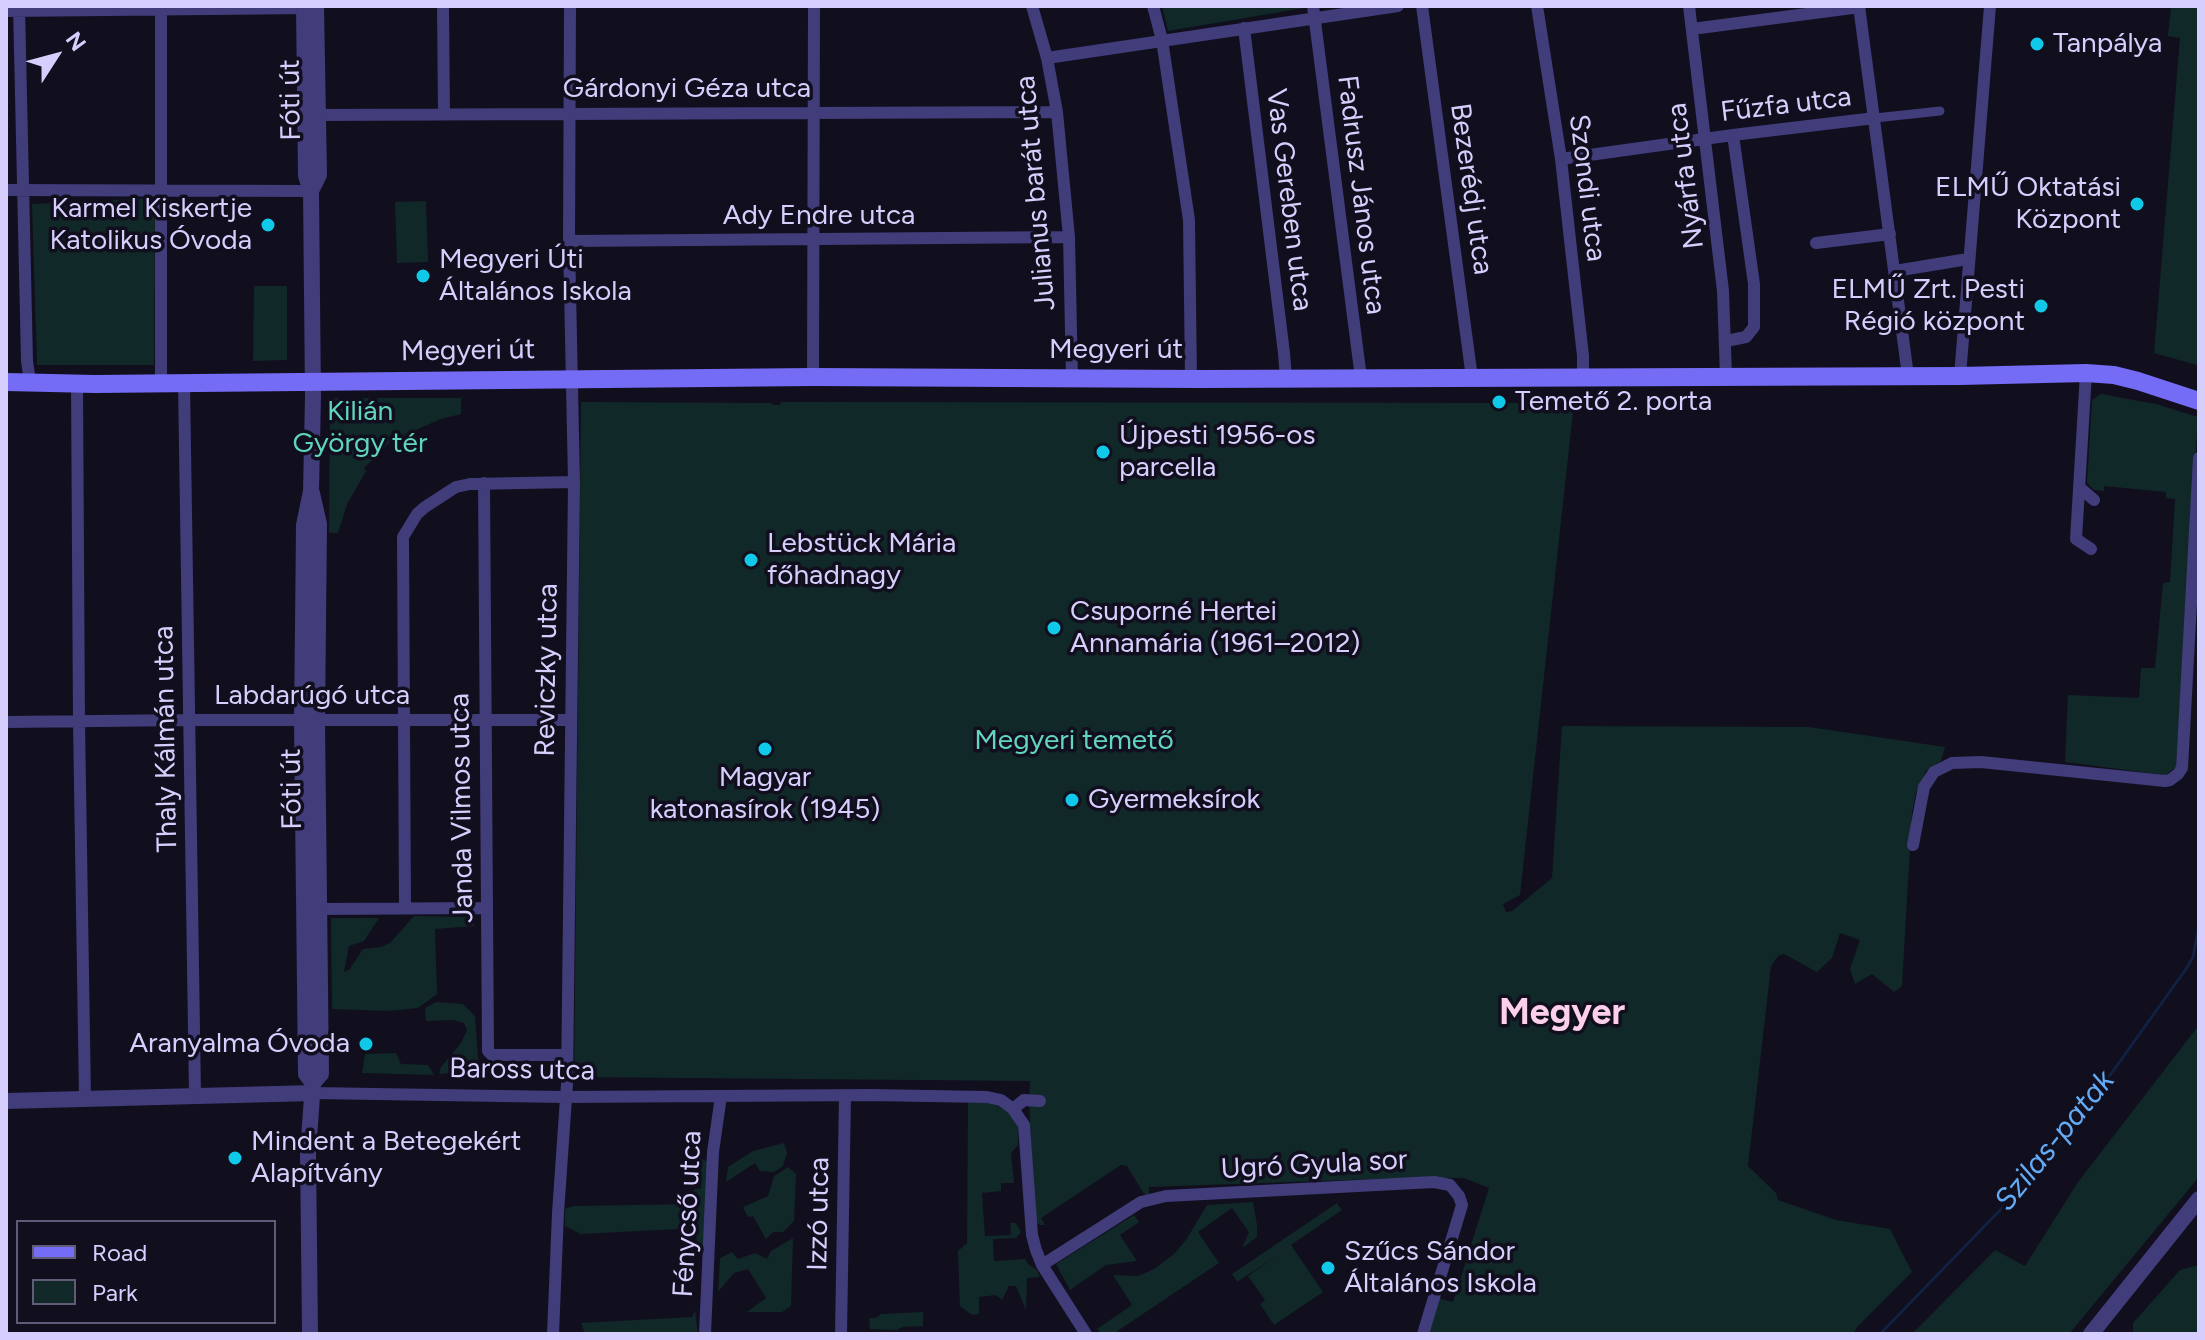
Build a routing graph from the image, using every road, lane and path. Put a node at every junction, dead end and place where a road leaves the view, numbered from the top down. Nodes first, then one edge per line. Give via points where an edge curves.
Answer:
1 (443, 6) edge
2 (570, 6) edge
3 (814, 6) edge
4 (1032, 6) edge
5 (1153, 6) edge
6 (1398, 6) edge
7 (1422, 6) edge
8 (1537, 6) edge
9 (1689, 6) edge
10 (1990, 6) edge
11 (161, 7) edge
12 (310, 7) edge
13 (1860, 7) edge
14 (15, 9) edge
15 (1314, 12) edge
16 (1244, 28) junction
17 (1692, 29) junction
18 (1162, 40) junction
19 (1047, 58) junction
20 (1940, 111) dead end
21 (1057, 112) junction
22 (569, 113) junction
23 (814, 113) junction
24 (444, 114) junction
25 (317, 115) junction
26 (1875, 118) junction
27 (1733, 135) junction
28 (1706, 139) junction
29 (1561, 159) junction
30 (161, 189) junction
31 (6, 190) edge
32 (25, 190) junction
33 (311, 191) junction
34 (1890, 234) junction
35 (1069, 237) junction
36 (813, 240) junction
37 (569, 241) junction
38 (1816, 243) dead end
39 (1968, 259) junction
40 (1895, 271) junction
41 (1726, 341) junction
42 (2086, 373) junction
43 (1726, 376) junction
44 (1908, 376) junction
45 (1960, 376) junction
46 (813, 377) junction
47 (1583, 377) junction
48 (573, 378) junction
49 (1072, 378) junction
50 (1361, 378) junction
51 (1472, 378) junction
52 (1191, 379) junction
53 (1286, 379) junction
54 (313, 381) junction
55 (6, 382) edge
56 (30, 382) junction
57 (161, 383) junction
58 (184, 383) junction
59 (77, 384) junction
60 (2199, 401) edge
61 (2199, 458) edge
62 (574, 482) junction
63 (484, 483) junction
64 (2079, 487) junction
65 (2094, 500) dead end
66 (2091, 549) dead end
67 (189, 720) junction
68 (404, 720) junction
69 (485, 720) junction
70 (570, 720) junction
71 (310, 721) junction
72 (6, 722) edge
73 (79, 722) junction
74 (1913, 845) dead end
75 (405, 908) junction
76 (487, 908) junction
77 (320, 909) junction
78 (567, 1055) junction
79 (313, 1088) junction
80 (195, 1095) junction
81 (721, 1096) junction
82 (845, 1096) junction
83 (567, 1097) junction
84 (85, 1098) junction
85 (6, 1101) edge
86 (1040, 1101) dead end
87 (1013, 1109) junction
88 (2199, 1199) edge
89 (1042, 1265) junction
90 (310, 1334) edge
91 (553, 1334) edge
92 (705, 1334) edge
93 (841, 1334) edge
94 (1086, 1334) edge
95 (1423, 1334) edge
96 (2091, 1334) edge

1 - 24 street
2 - 22 street, Reviczky utca
3 - 23 street
4 - 19 street, Julianus barát utca
5 - 18 street
6 - 15 street
7 - 51 street, Bezerédj utca
8 - 29 street, Szondi utca
9 - 17 street, Nyárfa utca
10 - 39 street
11 - 12 street
11 - 14 street
11 - 30 street
12 - 25 street, Fóti út
12 - 33 street, Fóti út via 306,176
13 - 17 street
13 - 26 street
14 - 32 street
15 - 16 street
15 - 50 street, Fadrusz János utca
16 - 18 street
16 - 53 street, Vas Gereben utca
17 - 28 street, Nyárfa utca
18 - 19 street
18 - 52 street via 1189,220
19 - 21 street, Julianus barát utca
20 - 26 street
21 - 23 street, Gárdonyi Géza utca
21 - 35 street, Julianus barát utca
22 - 23 street, Gárdonyi Géza utca
22 - 24 street, Gárdonyi Géza utca
22 - 37 street, Reviczky utca
23 - 36 street
24 - 25 street, Gárdonyi Géza utca
25 - 33 street, Fóti út via 319,175
26 - 27 street, Fűzfa utca
26 - 34 street
27 - 28 street, Fűzfa utca
27 - 41 street, Nyárfa utca via 1754,284 1754,327 1746,337
28 - 29 street, Fűzfa utca
28 - 41 street, Nyárfa utca
29 - 47 street, Szondi utca
30 - 32 street
30 - 33 street
30 - 57 street
31 - 32 street
32 - 56 street
33 - 54 street, Fóti út
34 - 38 street
34 - 40 street
35 - 36 street, Ady Endre utca
35 - 49 street, Julianus barát utca
36 - 37 street, Ady Endre utca
36 - 46 street
37 - 48 street, Reviczky utca
39 - 40 street
39 - 45 street
40 - 44 street
41 - 43 street, Nyárfa utca
42 - 45 main road, Megyeri út
42 - 60 main road, Megyeri út via 2126,378
42 - 64 street
43 - 44 main road, Megyeri út
43 - 47 main road, Megyeri út
44 - 45 main road, Megyeri út
46 - 48 main road, Megyeri út
46 - 49 main road, Megyeri út
47 - 51 main road, Megyeri út
48 - 54 main road, Megyeri út
48 - 62 street, Reviczky utca
49 - 52 main road, Megyeri út
50 - 51 main road, Megyeri út
50 - 53 main road, Megyeri út
52 - 53 main road, Megyeri út
54 - 58 main road, Megyeri út
54 - 71 street, Fóti út via 311,491 304,525
55 - 56 main road, Megyeri út
56 - 59 main road, Megyeri út
57 - 58 main road, Megyeri út
57 - 59 main road, Megyeri út
58 - 67 street, Thaly Kálmán utca
59 - 73 street
61 - 74 street via 2178,774 2165,781 1952,763 1934,772 1924,787
62 - 63 street
62 - 70 street, Reviczky utca
63 - 68 street via 456,487 434,499 403,537
63 - 69 street, Janda Vilmos utca
64 - 65 street
64 - 66 street via 2076,539
67 - 71 street, Labdarúgó utca
67 - 73 street, Labdarúgó utca
67 - 80 street, Thaly Kálmán utca
68 - 69 street, Labdarúgó utca
68 - 71 street, Labdarúgó utca
68 - 75 street
69 - 70 street, Labdarúgó utca
69 - 76 street, Janda Vilmos utca
70 - 78 street, Reviczky utca
71 - 77 street, Fóti út
71 - 79 street, Fóti út via 306,1074
72 - 73 street, Labdarúgó utca
73 - 84 street
75 - 76 street
75 - 77 street
76 - 78 street, Janda Vilmos utca via 489,1054
77 - 79 street, Fóti út via 321,1074
78 - 83 street, Reviczky utca
79 - 80 street, Baross utca
79 - 83 street, Baross utca
79 - 90 street, Fóti út via 308,1152
80 - 84 street, Baross utca
81 - 82 street, Baross utca
81 - 83 street, Baross utca
81 - 92 street, Fénycső utca via 713,1152
82 - 87 street, Baross utca via 987,1097
82 - 93 street, Izzó utca
83 - 91 street, Reviczky utca
84 - 85 street, Baross utca
86 - 87 street via 1024,1100
87 - 89 street via 1024,1125 1032,1235
88 - 96 street
89 - 94 street
89 - 95 street, Ugró Gyula sor via 1141,1202 1166,1196 1434,1182 1450,1185 1462,1205

